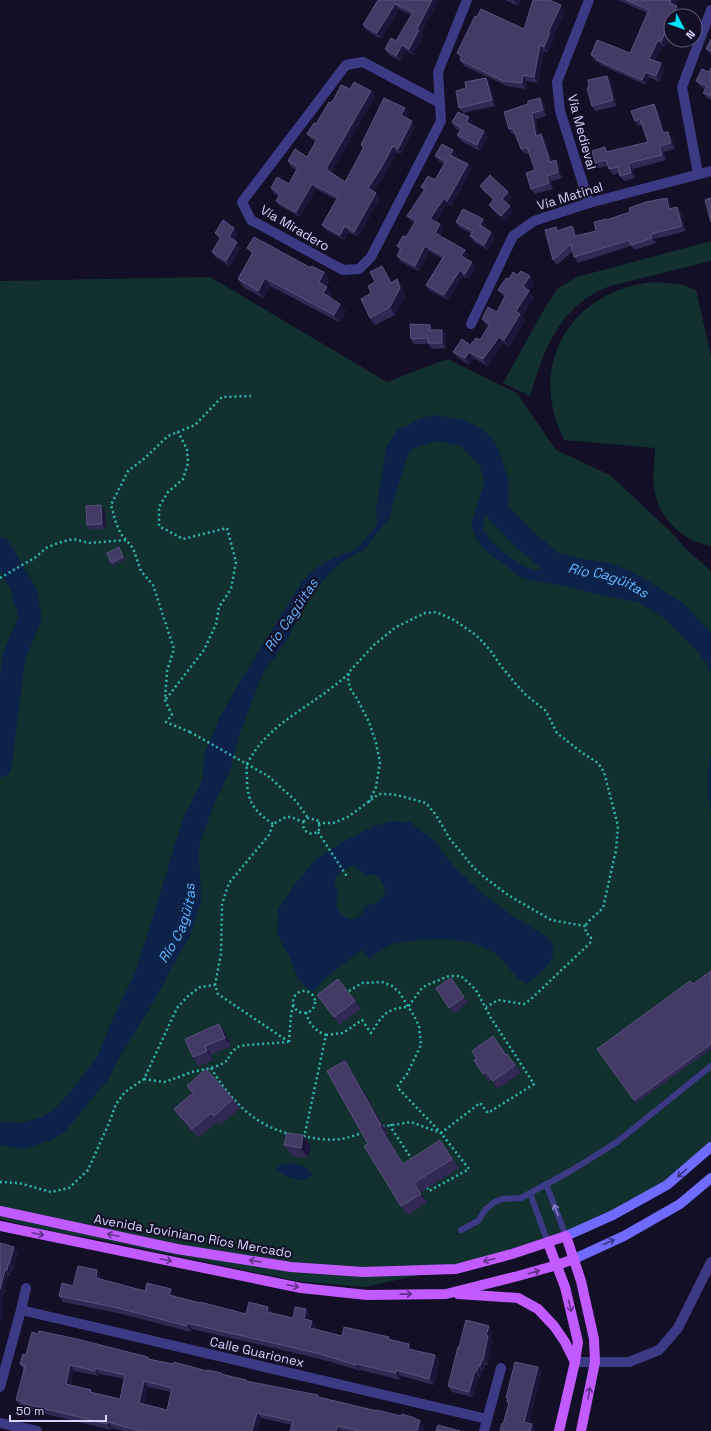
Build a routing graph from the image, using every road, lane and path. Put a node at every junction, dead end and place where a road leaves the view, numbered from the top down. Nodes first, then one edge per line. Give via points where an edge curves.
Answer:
1 (467, 0) edge
2 (589, 0) edge
3 (711, 10) edge
4 (440, 103) junction
5 (711, 171) edge
6 (698, 174) junction
7 (589, 203) junction
8 (471, 324) dead end
9 (251, 396) dead end
10 (178, 432) junction
11 (127, 540) junction
12 (0, 578) edge
13 (349, 672) junction
14 (165, 700) junction
15 (369, 802) junction
16 (308, 818) junction
17 (303, 822) junction
18 (318, 823) junction
19 (273, 824) junction
20 (318, 832) junction
21 (348, 878) dead end
22 (585, 926) junction
23 (215, 985) junction
24 (349, 991) edge
25 (293, 1004) junction
26 (408, 1007) junction
27 (486, 1007) junction
28 (306, 1012) junction
29 (326, 1035) junction
30 (289, 1042) junction
31 (711, 1066) edge
32 (211, 1068) junction
33 (144, 1079) junction
34 (392, 1124) junction
35 (375, 1128) edge
36 (366, 1131) edge
37 (441, 1133) junction
38 (293, 1134) edge
39 (299, 1136) edge
40 (304, 1137) junction
41 (304, 1144) edge
42 (711, 1147) edge
43 (413, 1166) edge
44 (711, 1178) edge
45 (0, 1182) edge
46 (546, 1184) junction
47 (425, 1185) edge
48 (530, 1192) junction
49 (0, 1211) edge
50 (0, 1226) edge
51 (461, 1230) dead end
52 (566, 1236) junction
53 (548, 1242) junction
54 (574, 1259) junction
55 (711, 1262) edge
56 (556, 1265) junction
57 (26, 1288) dead end
58 (446, 1294) junction
59 (21, 1310) junction
60 (575, 1362) junction
61 (595, 1362) junction
62 (501, 1368) dead end
63 (0, 1387) edge
64 (487, 1419) junction
65 (0, 1423) edge
66 (37, 1431) edge
67 (484, 1431) edge
68 (559, 1431) edge
69 (581, 1431) edge

1 - 4 street, Vía Miradero via 438,72
2 - 7 street, Vía Medieval via 557,82 560,111
3 - 6 street via 682,87
4 - 4 street, Vía Miradero via 442,121 371,257 359,270 342,270 252,220 242,202 346,65 363,62
5 - 6 street, Vía Matinal
6 - 7 street, Vía Matinal
7 - 8 street, Vía Matinal via 534,221 512,236
9 - 10 path via 222,397 195,425
10 - 11 path via 168,436 128,471 111,505 116,523
10 - 14 path via 187,449 188,463 183,479 168,492 159,507 159,526 183,539 227,528 236,562 231,589 218,607 216,624 204,650
11 - 12 path via 89,543 73,539 58,542
11 - 14 path via 133,548 141,571 153,585 174,650 167,671
13 - 15 path via 351,690 369,722 380,762 376,787
13 - 19 path via 332,688 267,736 247,763 247,791 251,803 259,814
13 - 22 path via 374,645 396,627 425,613 436,612 476,634 518,687 546,711 557,732 598,763 604,772 618,826 616,850 603,908
14 - 16 path, bridge via 172,715 166,722 190,732 268,776 296,802
15 - 18 path via 348,817 333,823
15 - 22 path via 379,794 387,794 426,803 450,839 483,876 508,895 552,920
16 - 17 path
16 - 18 path via 317,820
17 - 19 path via 286,817
17 - 20 path via 306,833
18 - 20 path
19 - 23 path via 269,835 229,883 225,893 222,904 221,954
20 - 21 path
22 - 27 path via 586,933 591,938 590,943 531,999 524,1004 498,1000
23 - 30 path via 218,994
23 - 33 path via 200,987 177,1008
24 - 26 path via 362,983 382,982 399,992
25 - 28 path via 296,1010
25 - 28 path via 296,994 302,991 309,992 314,998 314,1005
25 - 30 path
26 - 27 path via 427,985 449,976 461,976 476,990
26 - 29 path via 397,1008 384,1014 371,1033 362,1020 343,1033
26 - 37 path via 419,1026 421,1045 407,1074 397,1087
27 - 37 path via 534,1084 488,1113 480,1103
28 - 29 path via 314,1029
29 - 40 path
30 - 32 path via 237,1047 228,1060
31 - 46 lane via 616,1142
32 - 33 path via 165,1082
32 - 38 path via 221,1085 248,1114 275,1129
33 - 45 path via 125,1092 116,1104 88,1170 69,1188 51,1192 19,1183
34 - 35 path
34 - 37 path via 411,1122
34 - 43 path via 392,1129 413,1160
36 - 40 path via 350,1138 329,1141
37 - 47 path via 469,1169 429,1191
39 - 40 path
40 - 41 path
42 -> 52 main road, Avenida Joviniano Ríos Mercado via 667,1185 613,1215
54 -> 44 main road, Avenida Joviniano Ríos Mercado via 624,1236 680,1204
46 - 48 lane
52 -> 46 lane
48 - 51 lane via 521,1198 502,1199 493,1203 478,1221
48 - 53 lane
53 -> 49 main road, Avenida Joviniano Ríos Mercado via 456,1269 363,1272 291,1267 177,1249
50 -> 58 main road, Avenida Joviniano Ríos Mercado via 301,1288 367,1295
52 - 53 main road, Avenida Joviniano Ríos Mercado
52 - 54 main road
53 - 56 main road
54 - 56 main road, Avenida Joviniano Ríos Mercado
54 - 61 main road via 591,1325
55 - 61 street via 678,1328 659,1350 630,1362
58 -> 56 main road, Avenida Joviniano Ríos Mercado
56 -> 60 main road via 578,1342
57 - 59 street
58 - 60 main road via 518,1298 538,1310 554,1326
59 - 63 street
59 - 64 street, Calle Guarionex
60 - 61 street
60 - 68 main road
69 -> 61 main road
62 - 64 street
64 - 67 street
65 - 66 street

